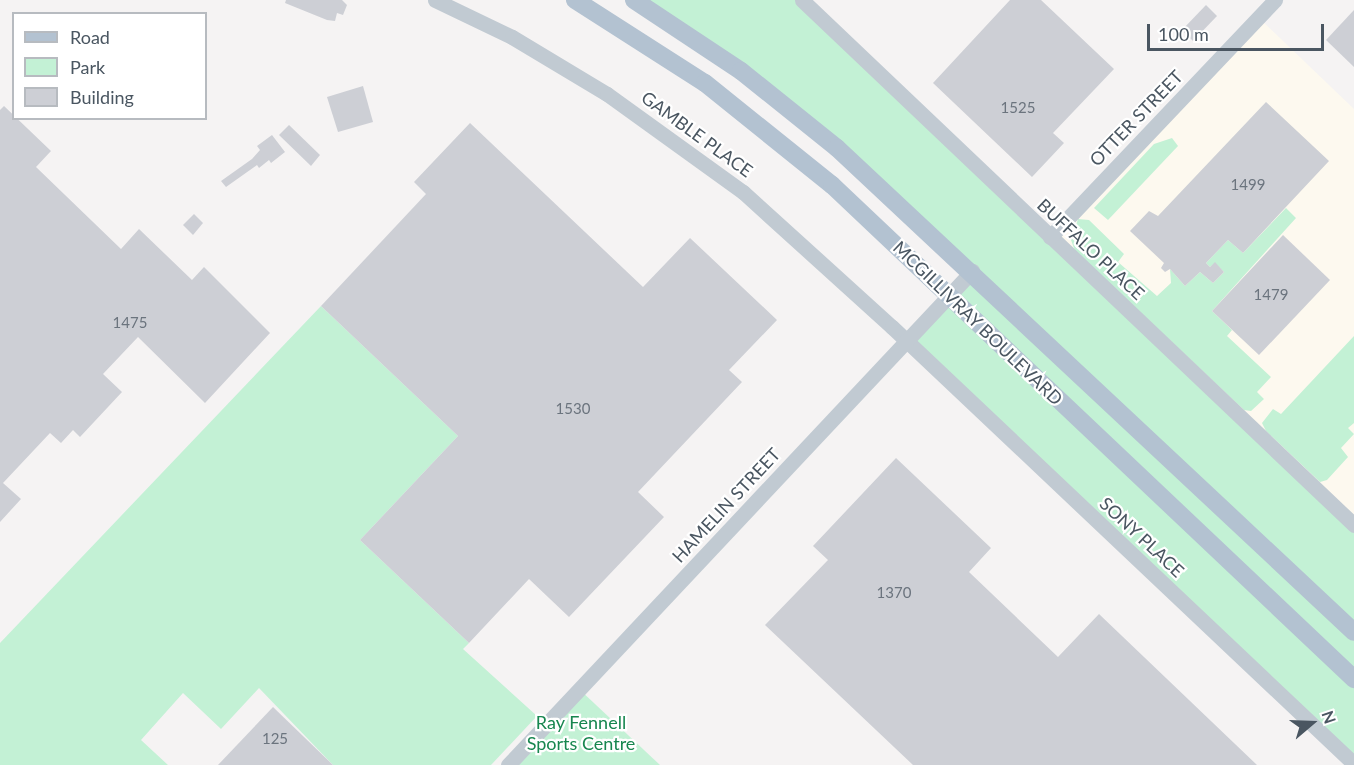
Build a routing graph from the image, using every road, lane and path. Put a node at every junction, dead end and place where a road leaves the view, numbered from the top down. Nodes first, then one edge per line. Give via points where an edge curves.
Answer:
1 (435, 0) edge
2 (575, 0) edge
3 (634, 0) edge
4 (802, 0) edge
5 (1275, 0) edge
6 (1050, 237) junction
7 (972, 271) junction
8 (948, 296) junction
9 (906, 340) junction
10 (1354, 525) edge
11 (1354, 632) edge
12 (1354, 679) edge
13 (1350, 761) edge
14 (508, 765) edge

1 - 9 street, GAMBLE PLACE via 562,66 691,151 791,234
2 - 8 main road, MCGILLIVRAY BOULEVARD via 652,47 743,111 832,185
3 - 7 main road, MCGILLIVRAY BOULEVARD via 697,40 781,102
4 - 6 street, BUFFALO PLACE
5 - 6 street, OTTER STREET
6 - 10 street, BUFFALO PLACE
7 - 8 street, HAMELIN STREET
7 - 11 main road, MCGILLIVRAY BOULEVARD
8 - 9 street, HAMELIN STREET
8 - 12 main road, MCGILLIVRAY BOULEVARD
9 - 13 street, SONY PLACE
9 - 14 street, HAMELIN STREET

